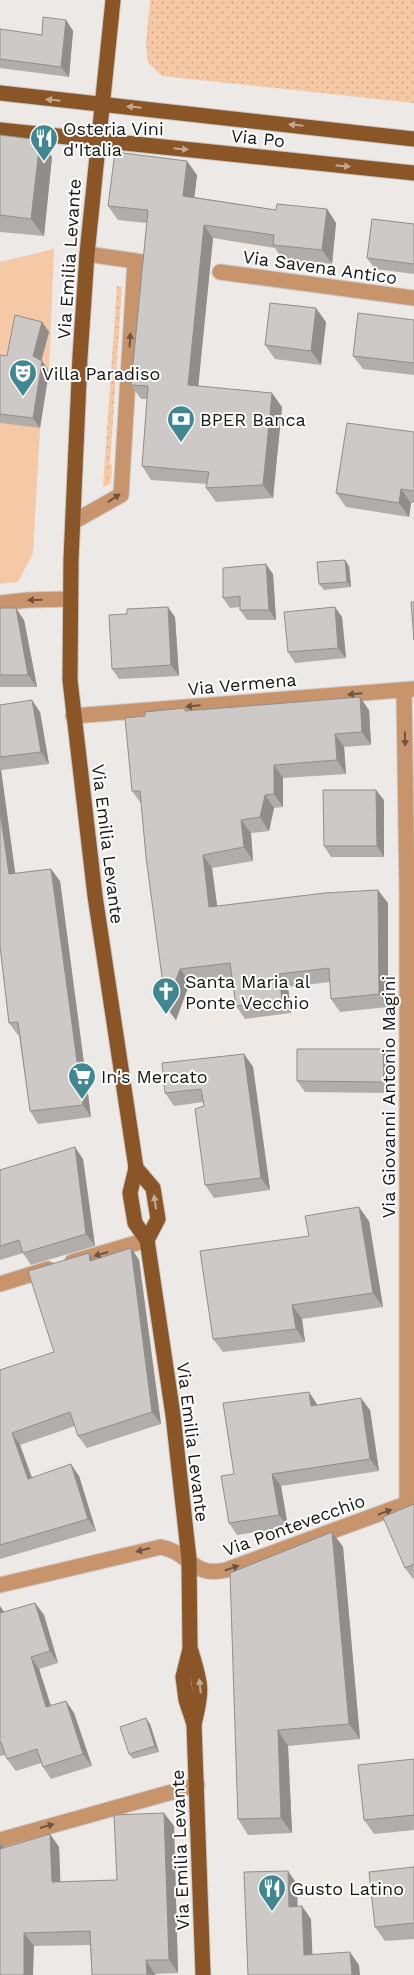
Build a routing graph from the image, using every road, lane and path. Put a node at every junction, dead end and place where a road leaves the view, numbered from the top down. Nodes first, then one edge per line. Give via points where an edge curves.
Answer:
1 (113, 0) edge
2 (0, 93) edge
3 (102, 104) junction
4 (0, 130) edge
5 (414, 138) edge
6 (98, 140) junction
7 (414, 173) edge
8 (87, 254) junction
9 (220, 272) dead end
10 (414, 298) edge
11 (72, 522) junction
12 (70, 598) junction
13 (0, 603) edge
14 (409, 689) edge
15 (73, 716) junction
16 (410, 892) edge
17 (136, 1168) junction
18 (147, 1240) junction
19 (0, 1284) edge
20 (411, 1503) edge
21 (189, 1559) junction
22 (0, 1585) edge
23 (197, 1785) junction
24 (0, 1840) edge
25 (203, 1975) edge

1 - 3 main road, Via Emilia Levante
3 -> 2 main road, Via Po
5 -> 3 main road, Via Po
3 - 6 main road, Via Emilia Levante
4 - 6 main road, Via Po
6 -> 7 main road, Via Po
6 - 8 main road, Via Emilia Levante
8 - 11 main road, Via Emilia Levante
11 -> 8 street via 121,495 139,261
9 - 10 street, Via Savena Antico
11 - 12 main road, Via Emilia Levante
12 -> 13 street
12 - 15 main road, Via Emilia Levante
14 -> 15 street, Via Vermena
14 -> 16 street, Via Giovanni Antonio Magini
15 - 17 main road, Via Emilia Levante via 95,896
16 - 20 street, Via Giovanni Antonio Magini
17 - 18 main road, Via Emilia Levante via 130,1193 135,1223
18 -> 17 main road via 158,1219 153,1188
18 -> 19 street
18 - 21 main road, Via Emilia Levante via 173,1415
21 -> 20 street, Via Pontevecchio via 202,1571 226,1570
21 -> 22 street, Via Pontevecchio via 169,1548 151,1548
21 - 23 main road, Via Emilia Levante via 190,1649 201,1689 194,1724
24 -> 23 street
23 - 25 main road, Via Emilia Levante

